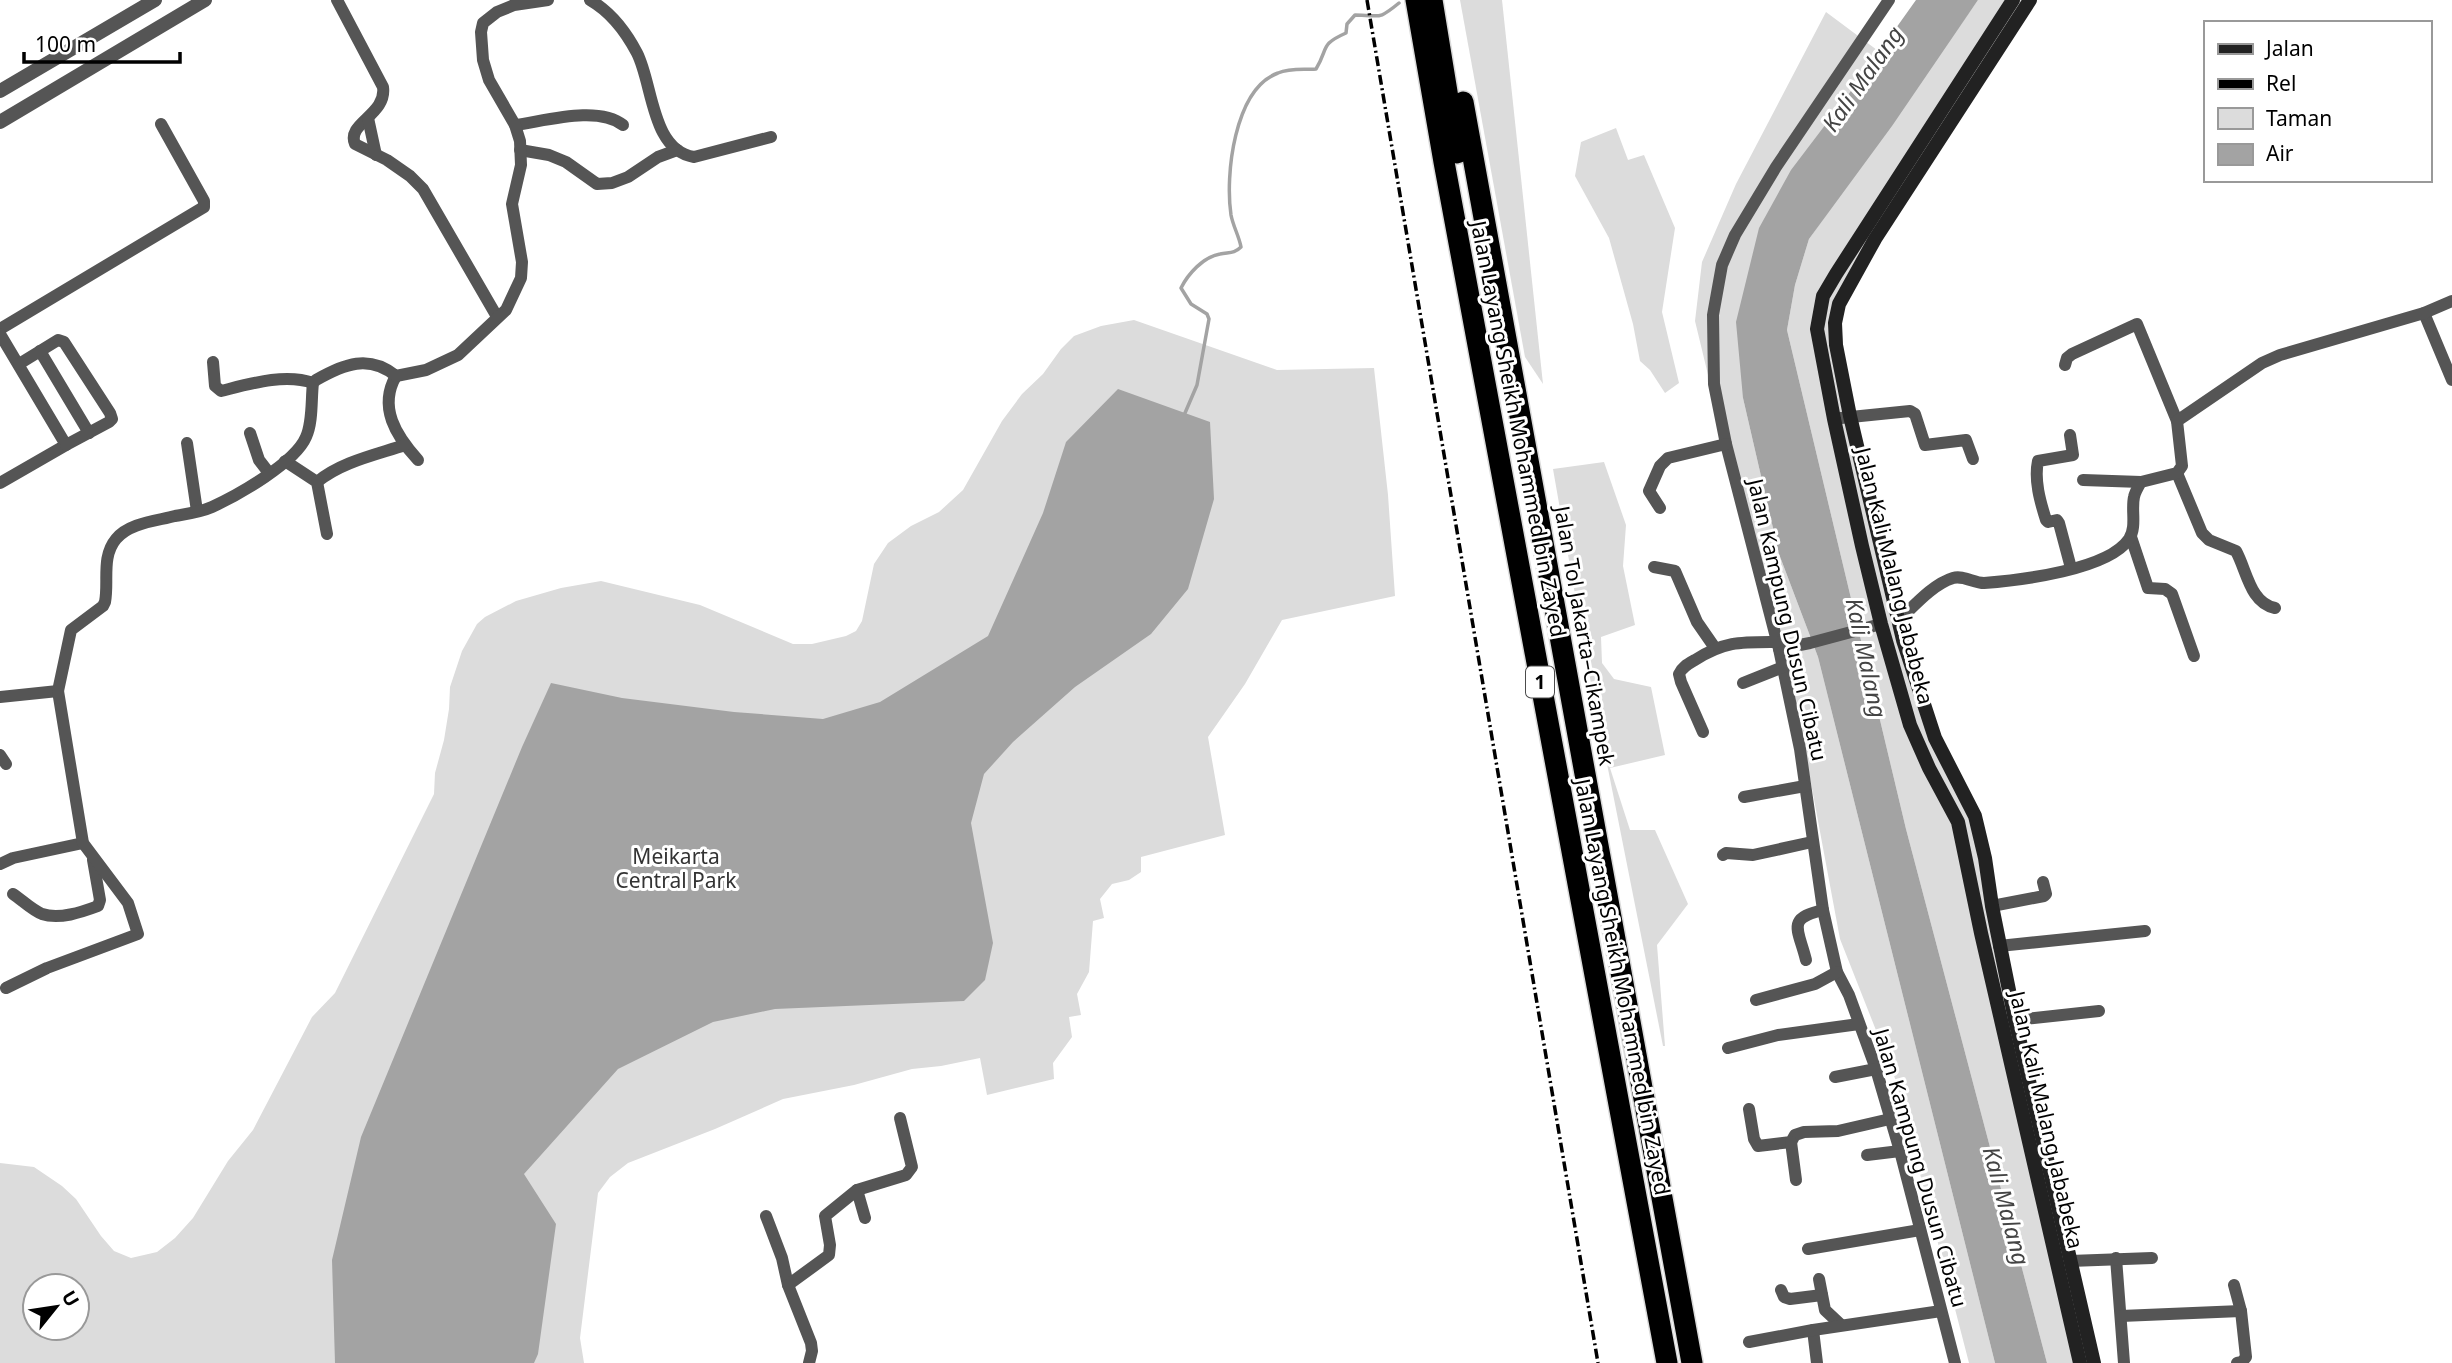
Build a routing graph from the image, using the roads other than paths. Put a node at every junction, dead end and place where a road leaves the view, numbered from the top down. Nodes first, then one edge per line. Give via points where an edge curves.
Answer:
1 (155, 0) edge
2 (205, 0) edge
3 (337, 0) edge
4 (548, 0) edge
5 (590, 0) edge
6 (1414, 0) edge
7 (1432, 0) edge
8 (1447, 0) edge
9 (1889, 0) edge
10 (2013, 0) edge
11 (2030, 0) edge
12 (0, 91) edge
13 (368, 118) junction
14 (0, 122) edge
15 (161, 124) dead end
16 (515, 125) junction
17 (623, 125) dead end
18 (771, 137) dead end
19 (520, 150) junction
20 (677, 150) junction
21 (376, 155) junction
22 (2452, 301) edge
23 (2424, 313) junction
24 (496, 315) dead end
25 (0, 329) edge
26 (0, 334) edge
27 (40, 351) junction
28 (213, 362) dead end
29 (19, 364) junction
30 (2065, 365) dead end
31 (396, 376) junction
32 (2452, 380) edge
33 (313, 383) junction
34 (1850, 416) junction
35 (1834, 419) junction
36 (2177, 421) junction
37 (89, 433) junction
38 (250, 433) dead end
39 (2070, 435) dead end
40 (187, 443) dead end
41 (1726, 444) junction
42 (66, 445) junction
43 (405, 445) junction
44 (1973, 459) dead end
45 (418, 460) dead end
46 (285, 461) junction
47 (269, 473) junction
48 (2177, 473) junction
49 (2083, 480) dead end
50 (317, 482) junction
51 (2141, 482) junction
52 (0, 483) edge
53 (1660, 508) dead end
54 (197, 512) junction
55 (327, 534) dead end
56 (2131, 537) junction
57 (1879, 542) junction
58 (1862, 546) junction
59 (1654, 567) dead end
60 (2071, 568) junction
61 (2275, 608) dead end
62 (1899, 620) junction
63 (1881, 624) junction
64 (1777, 646) junction
65 (1715, 648) junction
66 (2194, 656) dead end
67 (1783, 667) junction
68 (1743, 683) dead end
69 (58, 691) junction
70 (0, 697) edge
71 (1703, 732) dead end
72 (1805, 786) junction
73 (1744, 797) dead end
74 (1812, 842) junction
75 (83, 843) junction
76 (1723, 855) dead end
77 (92, 856) junction
78 (1985, 858) junction
79 (1967, 861) junction
80 (0, 864) edge
81 (2043, 882) dead end
82 (13, 894) dead end
83 (1992, 906) junction
84 (1823, 910) junction
85 (2145, 931) dead end
86 (1999, 946) junction
87 (1806, 960) dead end
88 (1838, 972) junction
89 (6, 989) dead end
90 (1756, 1000) dead end
91 (2099, 1011) dead end
92 (2015, 1020) junction
93 (1859, 1024) junction
94 (1728, 1048) dead end
95 (1876, 1069) junction
96 (1835, 1077) dead end
97 (1749, 1110) dead end
98 (900, 1118) dead end
99 (1890, 1119) junction
100 (1791, 1142) junction
101 (1900, 1151) junction
102 (1867, 1155) dead end
103 (1796, 1180) dead end
104 (857, 1191) junction
105 (766, 1216) dead end
106 (865, 1217) dead end
107 (1920, 1230) junction
108 (1808, 1249) dead end
109 (2116, 1258) junction
110 (2152, 1258) dead end
111 (2070, 1261) junction
112 (1819, 1279) dead end
113 (788, 1285) junction
114 (2234, 1285) dead end
115 (1781, 1290) dead end
116 (1822, 1295) junction
117 (1941, 1311) junction
118 (2241, 1311) junction
119 (2121, 1316) junction
120 (1841, 1325) junction
121 (1812, 1330) junction
122 (1749, 1342) dead end
123 (809, 1363) edge
124 (1661, 1363) edge
125 (1667, 1363) edge
126 (1681, 1363) edge
127 (1692, 1363) edge
128 (1817, 1363) edge
129 (1955, 1363) edge
130 (2080, 1363) edge
131 (2094, 1363) edge
132 (2124, 1363) edge
133 (2237, 1363) edge

1 - 12 street
2 - 14 street
3 - 13 street via 383,87 381,102
4 - 16 street via 506,7 483,23 486,73
5 - 20 street via 612,16 637,53 658,124
6 - 124 highway, 1 via 1434,133
6 - 125 highway, Jalan Layang Sheikh Mohammed bin Zayed / 1
7 - 126 highway, Jalan Layang Sheikh Mohammed bin Zayed / 1
8 - 127 highway, Jalan Tol Jakarta–Cikampek / 1
9 - 41 street, Jalan Kampung Dusun Cibatu via 1776,167 1722,265 1713,316 1714,384
10 - 35 main road, Jalan Kali Malang Jababeka via 1823,296 1817,329
11 - 34 main road, Jalan Kali Malang Jababeka via 1888,218 1839,304 1836,345
13 - 21 street
13 - 21 street via 352,137 355,144
15 - 25 street via 204,207
16 - 17 street via 599,115
16 - 19 street
18 - 20 street via 694,157
19 - 20 street via 566,162 597,184 628,177
19 - 31 street via 512,204 522,270 509,305 458,355 426,370
21 - 24 street via 423,189
22 - 23 street
23 - 32 street
23 - 36 street via 2280,355
26 - 29 street
27 - 29 street
27 - 37 street
27 - 37 street via 58,340 64,342 110,413 109,422
28 - 33 street via 215,386 221,391 266,381
29 - 42 street
30 - 36 street via 2072,354 2137,324
31 - 33 street via 365,362
31 - 43 street via 387,405
33 - 46 street via 308,434
34 - 35 street
34 - 44 street via 1913,412 1925,444 1966,440
34 - 57 main road, Jalan Kali Malang Jababeka
35 - 58 main road, Jalan Kali Malang Jababeka
36 - 48 street via 2183,461
37 - 42 street
38 - 47 street
39 - 60 street via 2073,455 2040,460 2037,469 2038,495 2046,520 2059,523
40 - 54 street
41 - 53 street via 1664,462 1648,491
41 - 64 street, Jalan Kampung Dusun Cibatu
42 - 52 street
43 - 45 street
43 - 50 street via 342,466
46 - 47 street
46 - 50 street
47 - 54 street
48 - 51 street
48 - 61 street via 2202,533 2236,551 2257,597
49 - 51 street
50 - 55 street
51 - 56 street via 2134,495
54 - 69 street via 139,525 116,539 107,561 105,602 71,630
56 - 60 street via 2103,560
56 - 66 street via 2148,588 2172,594
57 - 58 main road
57 - 62 main road, Jalan Kali Malang Jababeka
58 - 63 main road, Jalan Kali Malang Jababeka
59 - 65 street via 1675,571 1697,622
60 - 62 street via 2020,579 1980,583 1957,577 1943,581
62 - 78 main road, Jalan Kali Malang Jababeka via 1935,738 1975,816
63 - 64 street via 1810,643
63 - 79 main road, Jalan Kali Malang Jababeka via 1910,724 1958,822
64 - 65 street via 1742,642
64 - 67 street, Jalan Kampung Dusun Cibatu
65 - 71 street via 1679,674
67 - 68 street
67 - 72 street, Jalan Kampung Dusun Cibatu
69 - 70 street
69 - 75 street
72 - 73 street
72 - 74 street, Jalan Kampung Dusun Cibatu
74 - 76 street via 1754,855
74 - 84 street, Jalan Kampung Dusun Cibatu
75 - 77 street
75 - 80 street
77 - 82 street via 98,906 53,916 41,914
77 - 89 street via 128,903 138,934 47,968
78 - 79 main road
78 - 83 main road, Jalan Kali Malang Jababeka
79 - 130 main road, Jalan Kali Malang Jababeka
81 - 83 street via 2044,896
83 - 86 main road, Jalan Kali Malang Jababeka
84 - 87 street via 1805,915 1797,924
84 - 88 street, Jalan Kampung Dusun Cibatu
85 - 86 street
86 - 92 main road, Jalan Kali Malang Jababeka
88 - 90 street via 1815,984
88 - 93 street, Jalan Kampung Dusun Cibatu
91 - 92 street
92 - 111 main road, Jalan Kali Malang Jababeka
93 - 94 street via 1778,1035
93 - 95 street, Jalan Kampung Dusun Cibatu
95 - 96 street
95 - 99 street, Jalan Kampung Dusun Cibatu
97 - 100 street via 1755,1144
98 - 104 street via 910,1171
99 - 100 street via 1838,1131 1804,1132
99 - 101 street, Jalan Kampung Dusun Cibatu
100 - 103 street
101 - 102 street
101 - 107 street, Jalan Kampung Dusun Cibatu
104 - 106 street
104 - 113 street via 825,1216 829,1255
105 - 113 street
107 - 108 street
107 - 117 street, Jalan Kampung Dusun Cibatu
109 - 110 street
109 - 111 street
109 - 119 street
111 - 131 main road, Jalan Kali Malang Jababeka
112 - 116 street
113 - 123 street via 811,1343
114 - 118 street
115 - 116 street via 1786,1298
116 - 120 street via 1825,1310
117 - 120 street
117 - 129 street, Jalan Kampung Dusun Cibatu
118 - 119 street
118 - 133 street via 2246,1357
119 - 132 street
120 - 121 street
121 - 122 street
121 - 128 street

